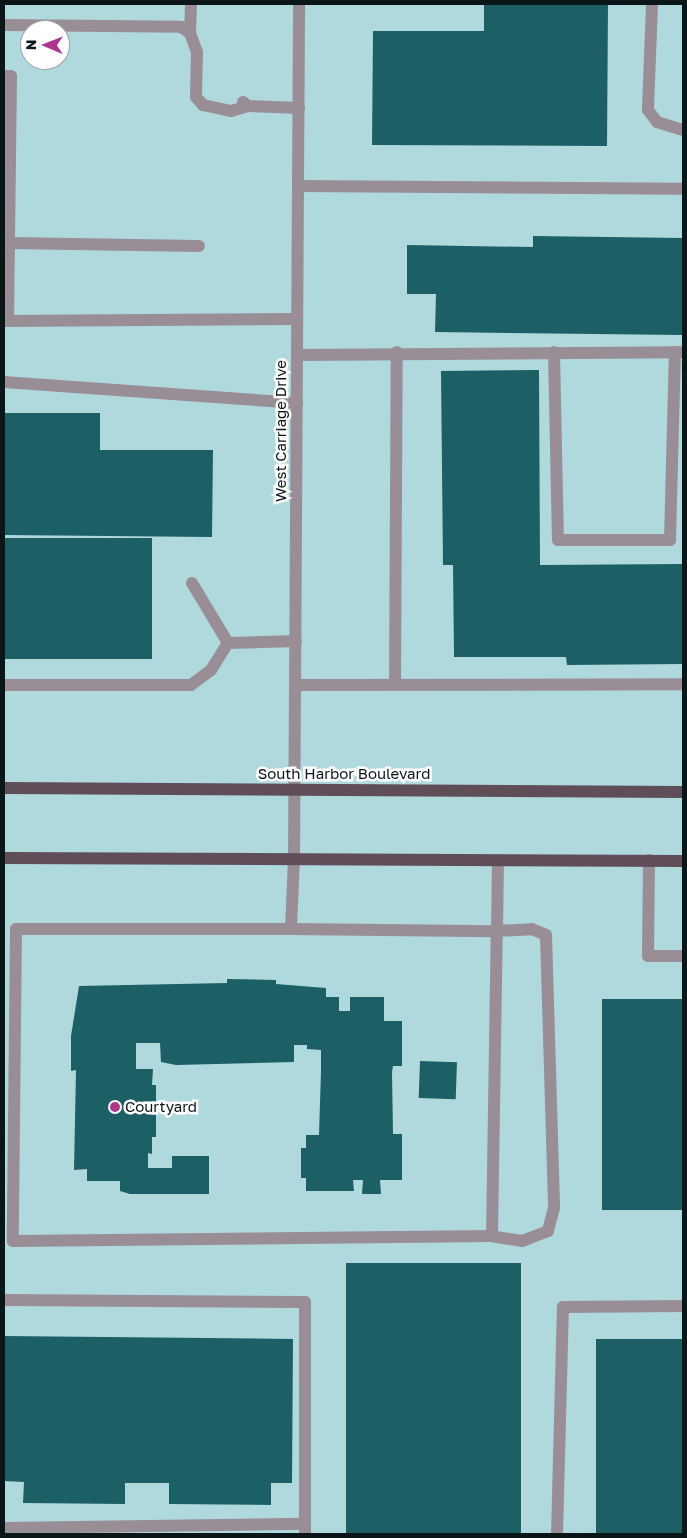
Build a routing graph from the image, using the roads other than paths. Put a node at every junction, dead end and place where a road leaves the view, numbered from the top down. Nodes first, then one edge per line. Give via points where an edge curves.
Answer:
1 (191, 4) edge
2 (299, 4) edge
3 (652, 4) edge
4 (4, 25) edge
5 (190, 33) junction
6 (4, 76) edge
7 (298, 108) junction
8 (683, 130) edge
9 (298, 186) junction
10 (683, 189) edge
11 (9, 243) junction
12 (199, 246) dead end
13 (298, 319) junction
14 (6, 321) edge
15 (397, 352) junction
16 (554, 352) junction
17 (679, 352) edge
18 (297, 355) junction
19 (4, 382) edge
20 (297, 402) junction
21 (192, 583) dead end
22 (296, 641) junction
23 (228, 643) junction
24 (395, 684) junction
25 (683, 684) edge
26 (4, 685) edge
27 (296, 685) junction
28 (4, 788) edge
29 (295, 790) junction
30 (683, 792) edge
31 (4, 858) edge
32 (294, 859) junction
33 (498, 860) junction
34 (649, 860) junction
35 (683, 861) edge
36 (291, 929) junction
37 (497, 931) junction
38 (683, 956) edge
39 (492, 1236) junction
40 (4, 1300) edge
41 (683, 1306) edge
42 (4, 1528) edge
43 (305, 1529) edge
44 (557, 1534) edge

1 - 5 street
2 - 7 street, West Carriage Drive
3 - 8 street via 648,110 657,122
4 - 5 street via 181,27
5 - 7 street via 197,52 196,97 203,105 224,106 231,102
6 - 11 street via 12,76
7 - 9 street, West Carriage Drive
9 - 10 street
9 - 13 street, West Carriage Drive
11 - 12 street
11 - 14 street
13 - 14 street
13 - 18 street, West Carriage Drive
15 - 16 street
15 - 18 street
15 - 24 street
16 - 17 street
16 - 17 street via 558,540 670,540
18 - 20 street, West Carriage Drive
19 - 20 street
20 - 22 street, West Carriage Drive
21 - 23 street
22 - 23 street
22 - 27 street, West Carriage Drive
23 - 26 street via 211,670 191,685
24 - 25 street
24 - 27 street
27 - 29 street, West Carriage Drive
28 - 29 main road, South Harbor Boulevard
29 - 30 main road, South Harbor Boulevard
29 - 32 street, West Carriage Drive
31 - 32 main road
32 - 33 main road
32 - 36 street, West Carriage Drive
33 - 34 main road
33 - 37 street
34 - 35 main road
34 - 38 street via 648,956
36 - 37 street
36 - 39 street via 16,929 13,1241
37 - 39 street
37 - 39 street via 532,929 546,935 554,1208 548,1230 522,1241
40 - 43 street via 305,1302
41 - 44 street via 562,1308
42 - 43 street

